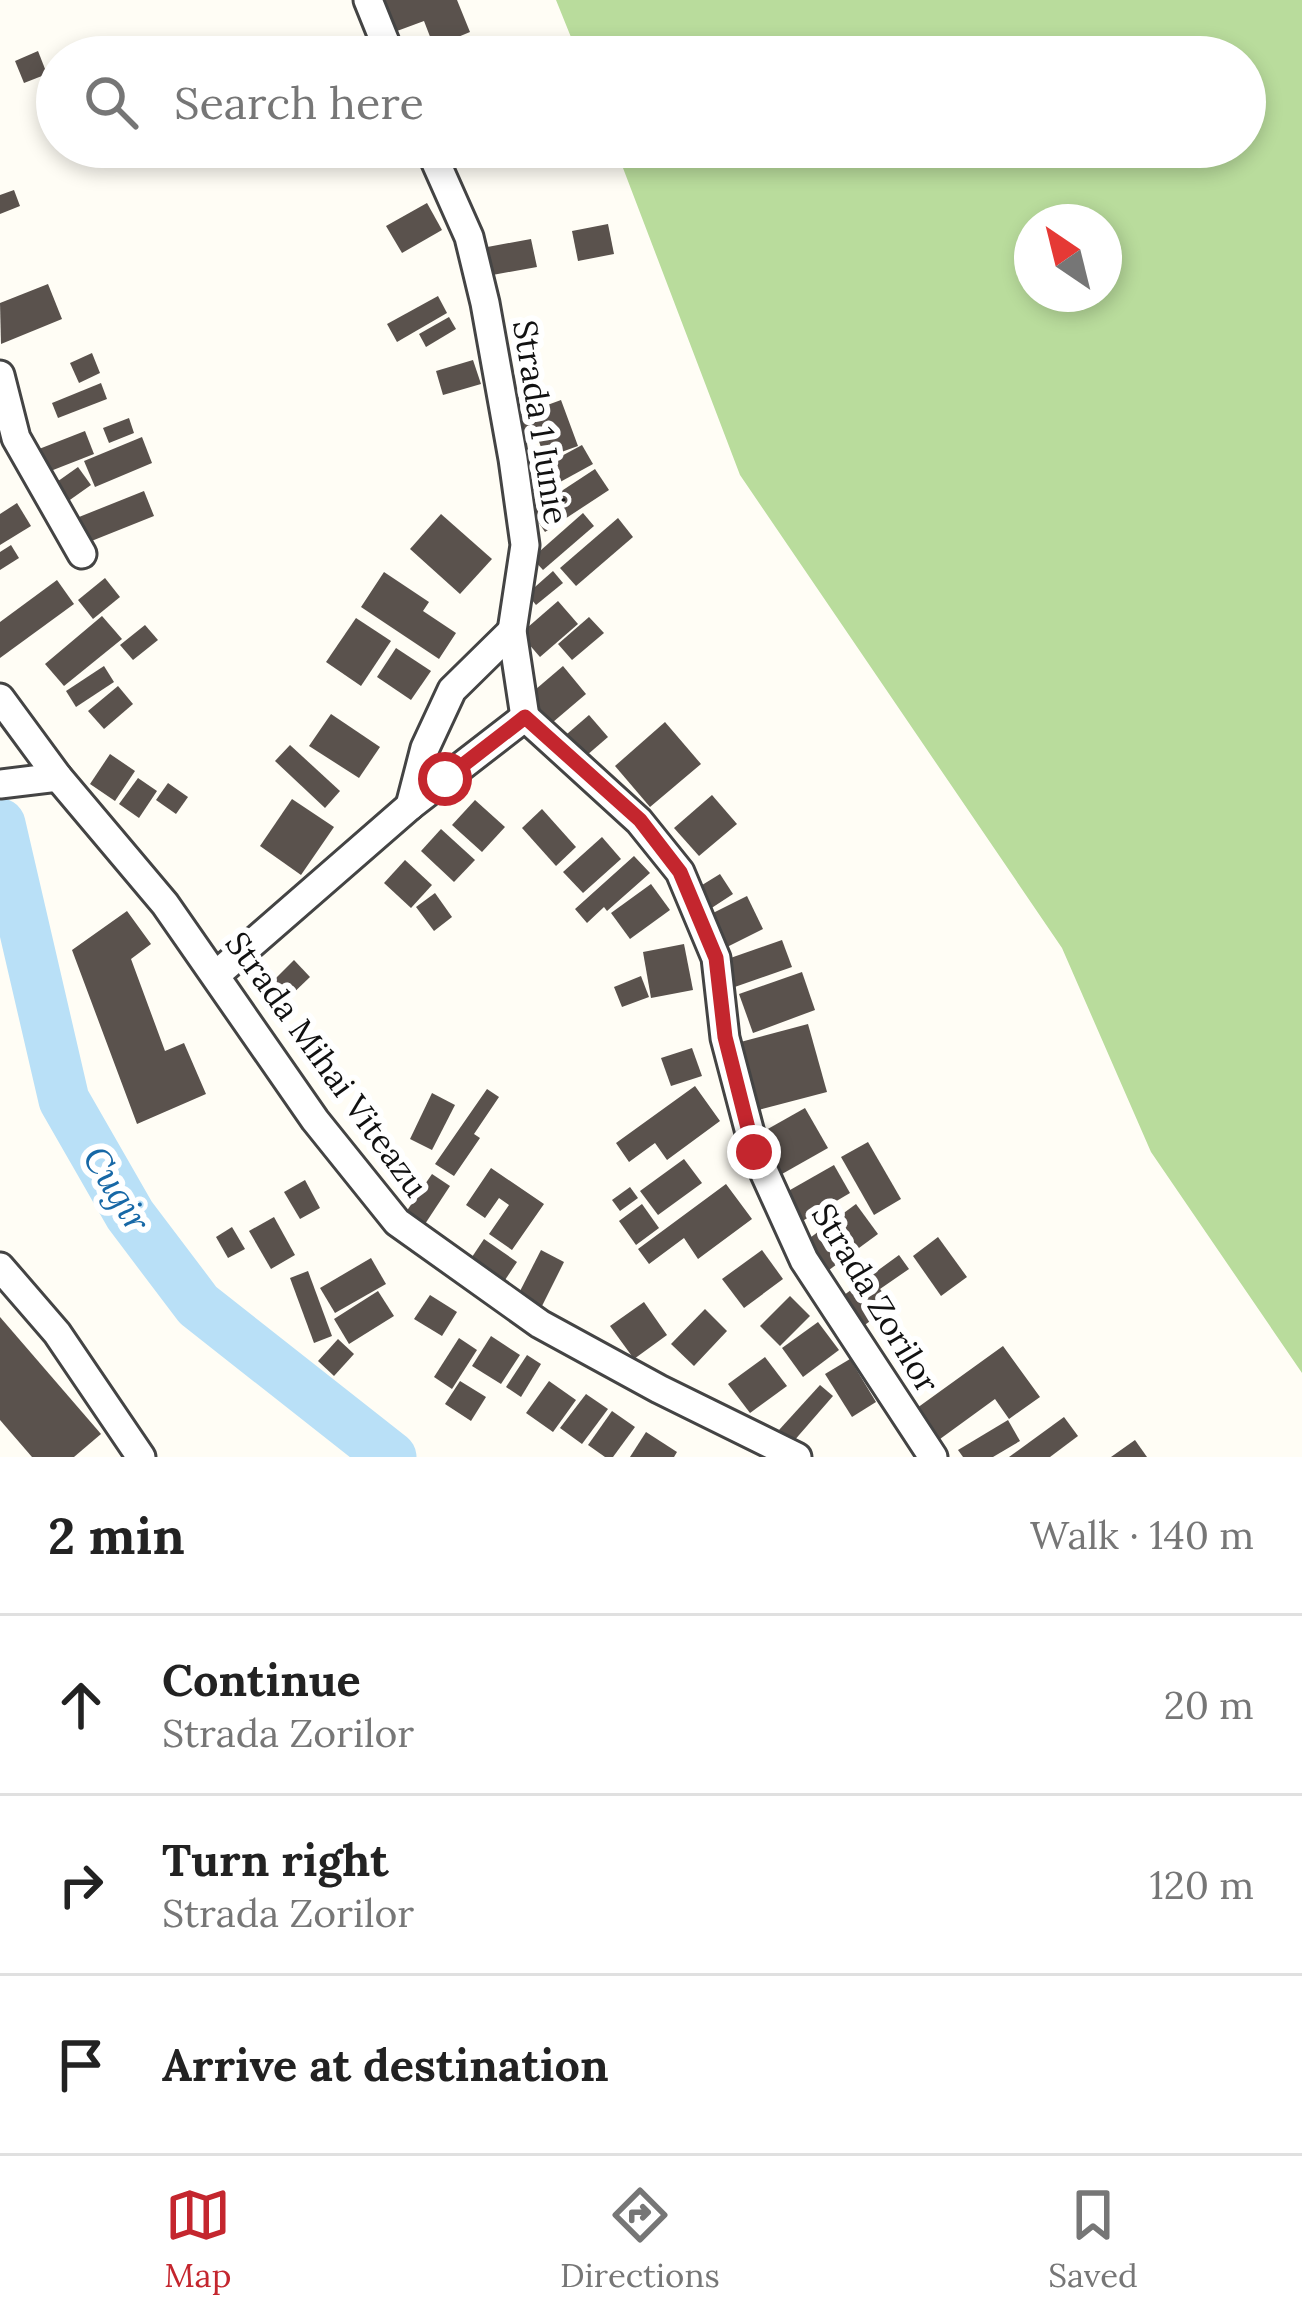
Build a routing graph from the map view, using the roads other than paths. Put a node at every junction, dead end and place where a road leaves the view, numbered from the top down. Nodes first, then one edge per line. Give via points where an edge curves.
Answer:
1 (368, 0) edge
2 (383, 36) edge
3 (438, 168) edge
4 (0, 375) edge
5 (82, 554) dead end
6 (512, 631) junction
7 (0, 698) edge
8 (525, 717) junction
9 (45, 779) junction
10 (0, 784) edge
11 (410, 806) junction
12 (216, 975) junction
13 (0, 1268) edge
14 (141, 1457) edge
15 (797, 1457) edge
16 (933, 1457) edge

1 - 2 street
3 - 6 street, Strada 1 Iunie via 469,237 513,459 525,545
4 - 5 street via 16,438
6 - 8 street, Strada 1 Iunie
6 - 11 street via 452,690
7 - 9 street, Strada Mihai Viteazu
8 - 11 street
8 - 16 street, Strada Zorilor via 640,820 680,872 716,958 725,1037 754,1152 804,1260
9 - 10 street
9 - 12 street, Strada Mihai Viteazu via 165,904
11 - 12 street
12 - 15 street, Strada Mihai Viteazu via 397,1222 540,1324
13 - 14 street via 57,1333

